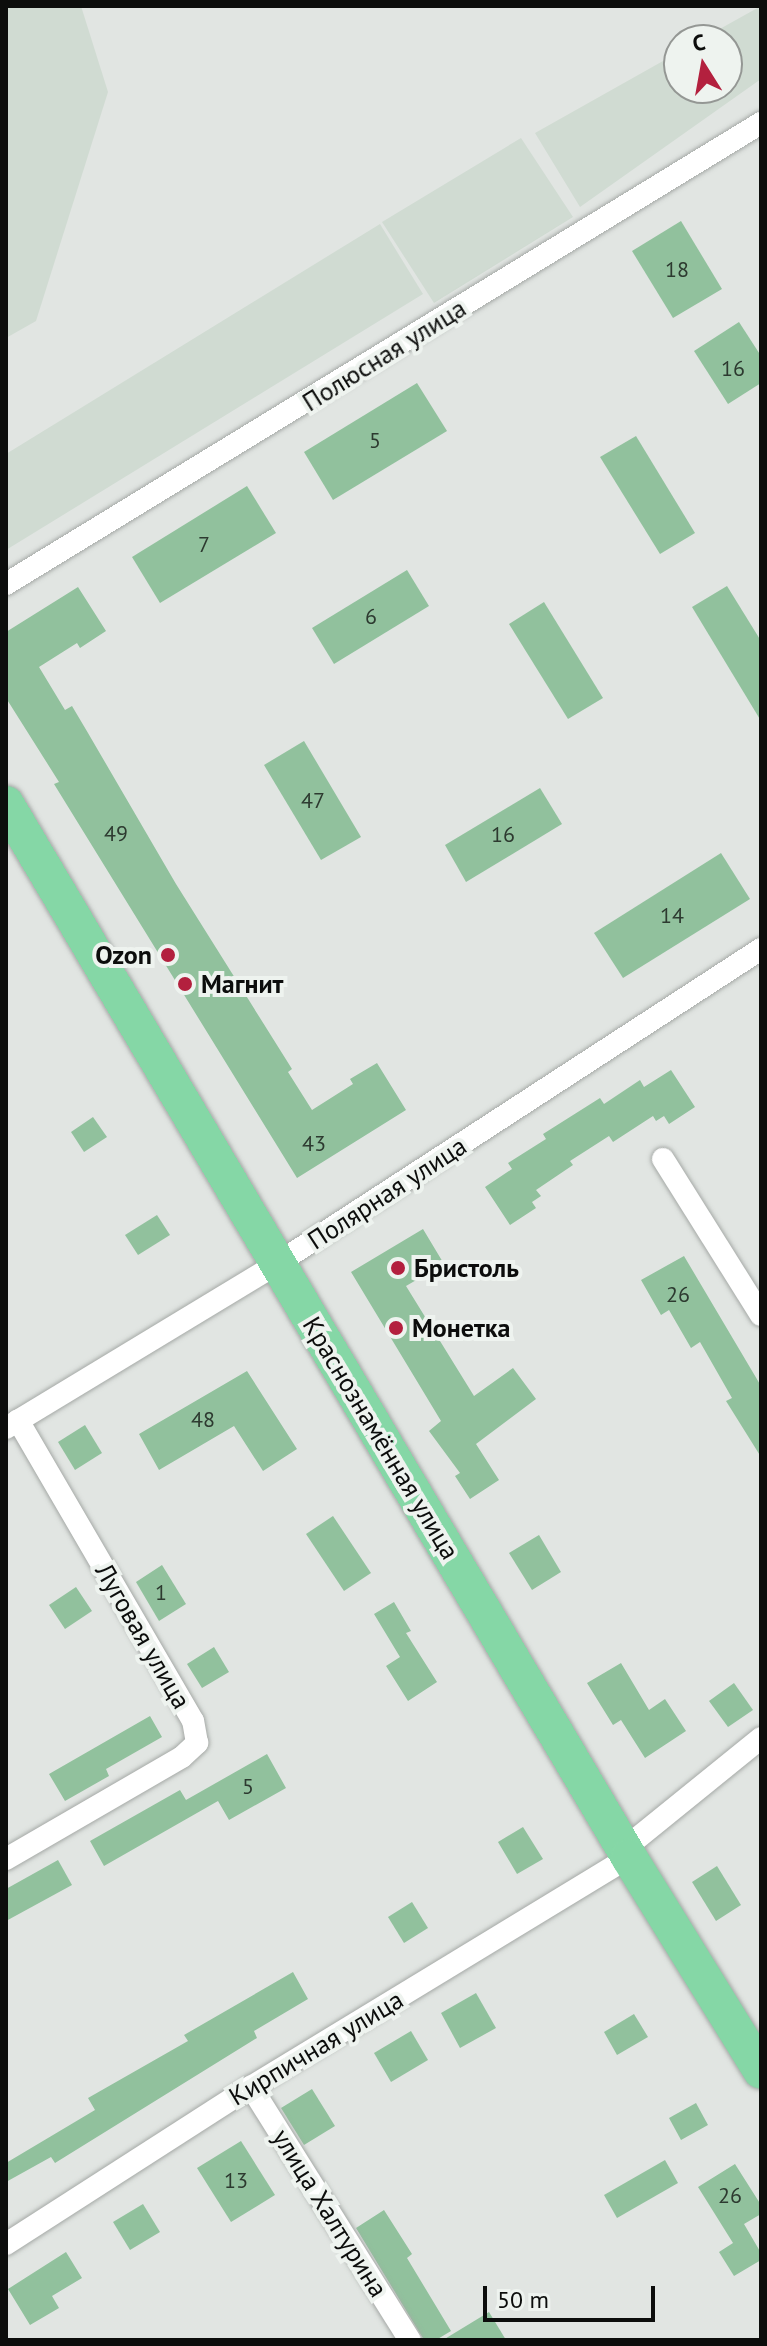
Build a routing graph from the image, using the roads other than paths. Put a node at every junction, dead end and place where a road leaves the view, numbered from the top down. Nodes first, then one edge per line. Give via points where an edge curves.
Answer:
1 (761, 123) edge
2 (6, 584) edge
3 (6, 804) edge
4 (761, 949) edge
5 (663, 1159) dead end
6 (278, 1263) junction
7 (761, 1315) edge
8 (12, 1424) edge
9 (761, 1738) edge
10 (627, 1853) junction
11 (6, 1859) edge
12 (761, 2071) edge
13 (251, 2087) junction
14 (6, 2244) edge
15 (410, 2340) edge

1 - 2 street, Полюсная улица
3 - 6 main road, Краснознамённая улица
4 - 6 street, Полярная улица
5 - 7 street
6 - 8 street, Полярная улица
6 - 10 main road, Краснознамённая улица
8 - 11 street, Луговая улица via 193,1721 197,1743 182,1757
9 - 10 street, Кирпичная улица
10 - 12 main road, Краснознамённая улица
10 - 13 street, Кирпичная улица
13 - 14 street, Кирпичная улица
13 - 15 street, улица Халтурина

